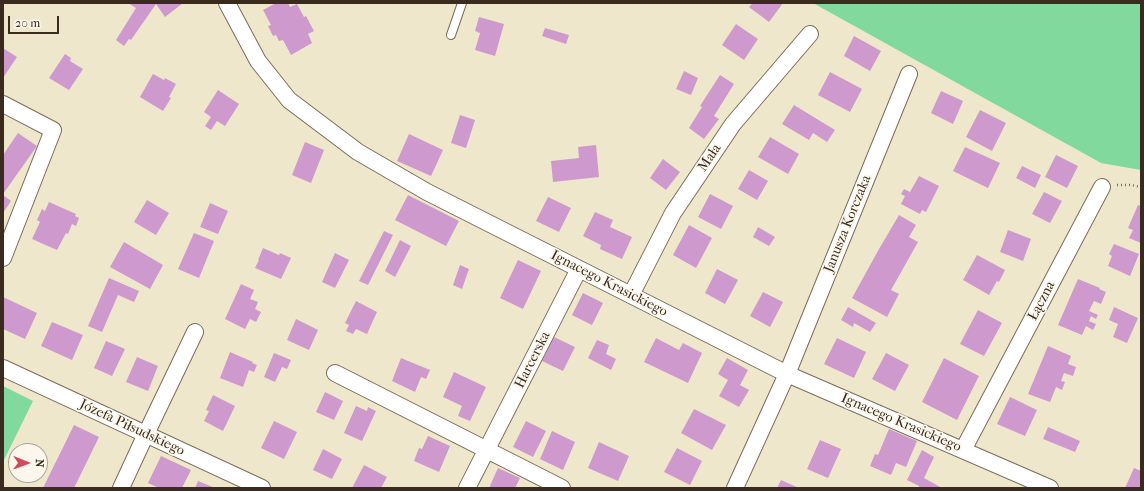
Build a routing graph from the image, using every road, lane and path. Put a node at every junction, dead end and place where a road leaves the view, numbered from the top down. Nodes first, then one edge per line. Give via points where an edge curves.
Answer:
1 (227, 3) edge
2 (462, 3) edge
3 (810, 34) dead end
4 (451, 35) dead end
5 (909, 74) dead end
6 (3, 104) edge
7 (1141, 187) edge
8 (1102, 188) joint
9 (3, 258) edge
10 (579, 269) junction
11 (630, 295) junction
12 (196, 332) dead end
13 (3, 368) edge
14 (335, 373) dead end
15 (787, 374) junction
16 (146, 434) junction
17 (486, 450) junction
18 (963, 450) junction
19 (121, 488) edge
20 (262, 488) edge
21 (467, 488) edge
22 (562, 488) edge
23 (735, 488) edge
24 (1050, 488) edge

1 - 10 street, Ignacego Krasickiego via 258,61 289,100 358,152 420,188
2 - 4 lane
3 - 11 street, Mała via 733,124 673,213
5 - 15 street, Janusza Korczaka
6 - 9 street via 53,130
7 - 8 path via 1119,184
8 - 18 street, Łączna
10 - 11 street, Ignacego Krasickiego
10 - 17 street, Harcerska
11 - 15 street, Ignacego Krasickiego
12 - 16 street
13 - 16 street, Józefa Piłsudskiego
14 - 17 street
15 - 18 street, Ignacego Krasickiego
15 - 23 street, Janusza Korczaka
16 - 19 street
16 - 20 street, Józefa Piłsudskiego
17 - 21 street, Harcerska
17 - 22 street
18 - 24 street, Ignacego Krasickiego

